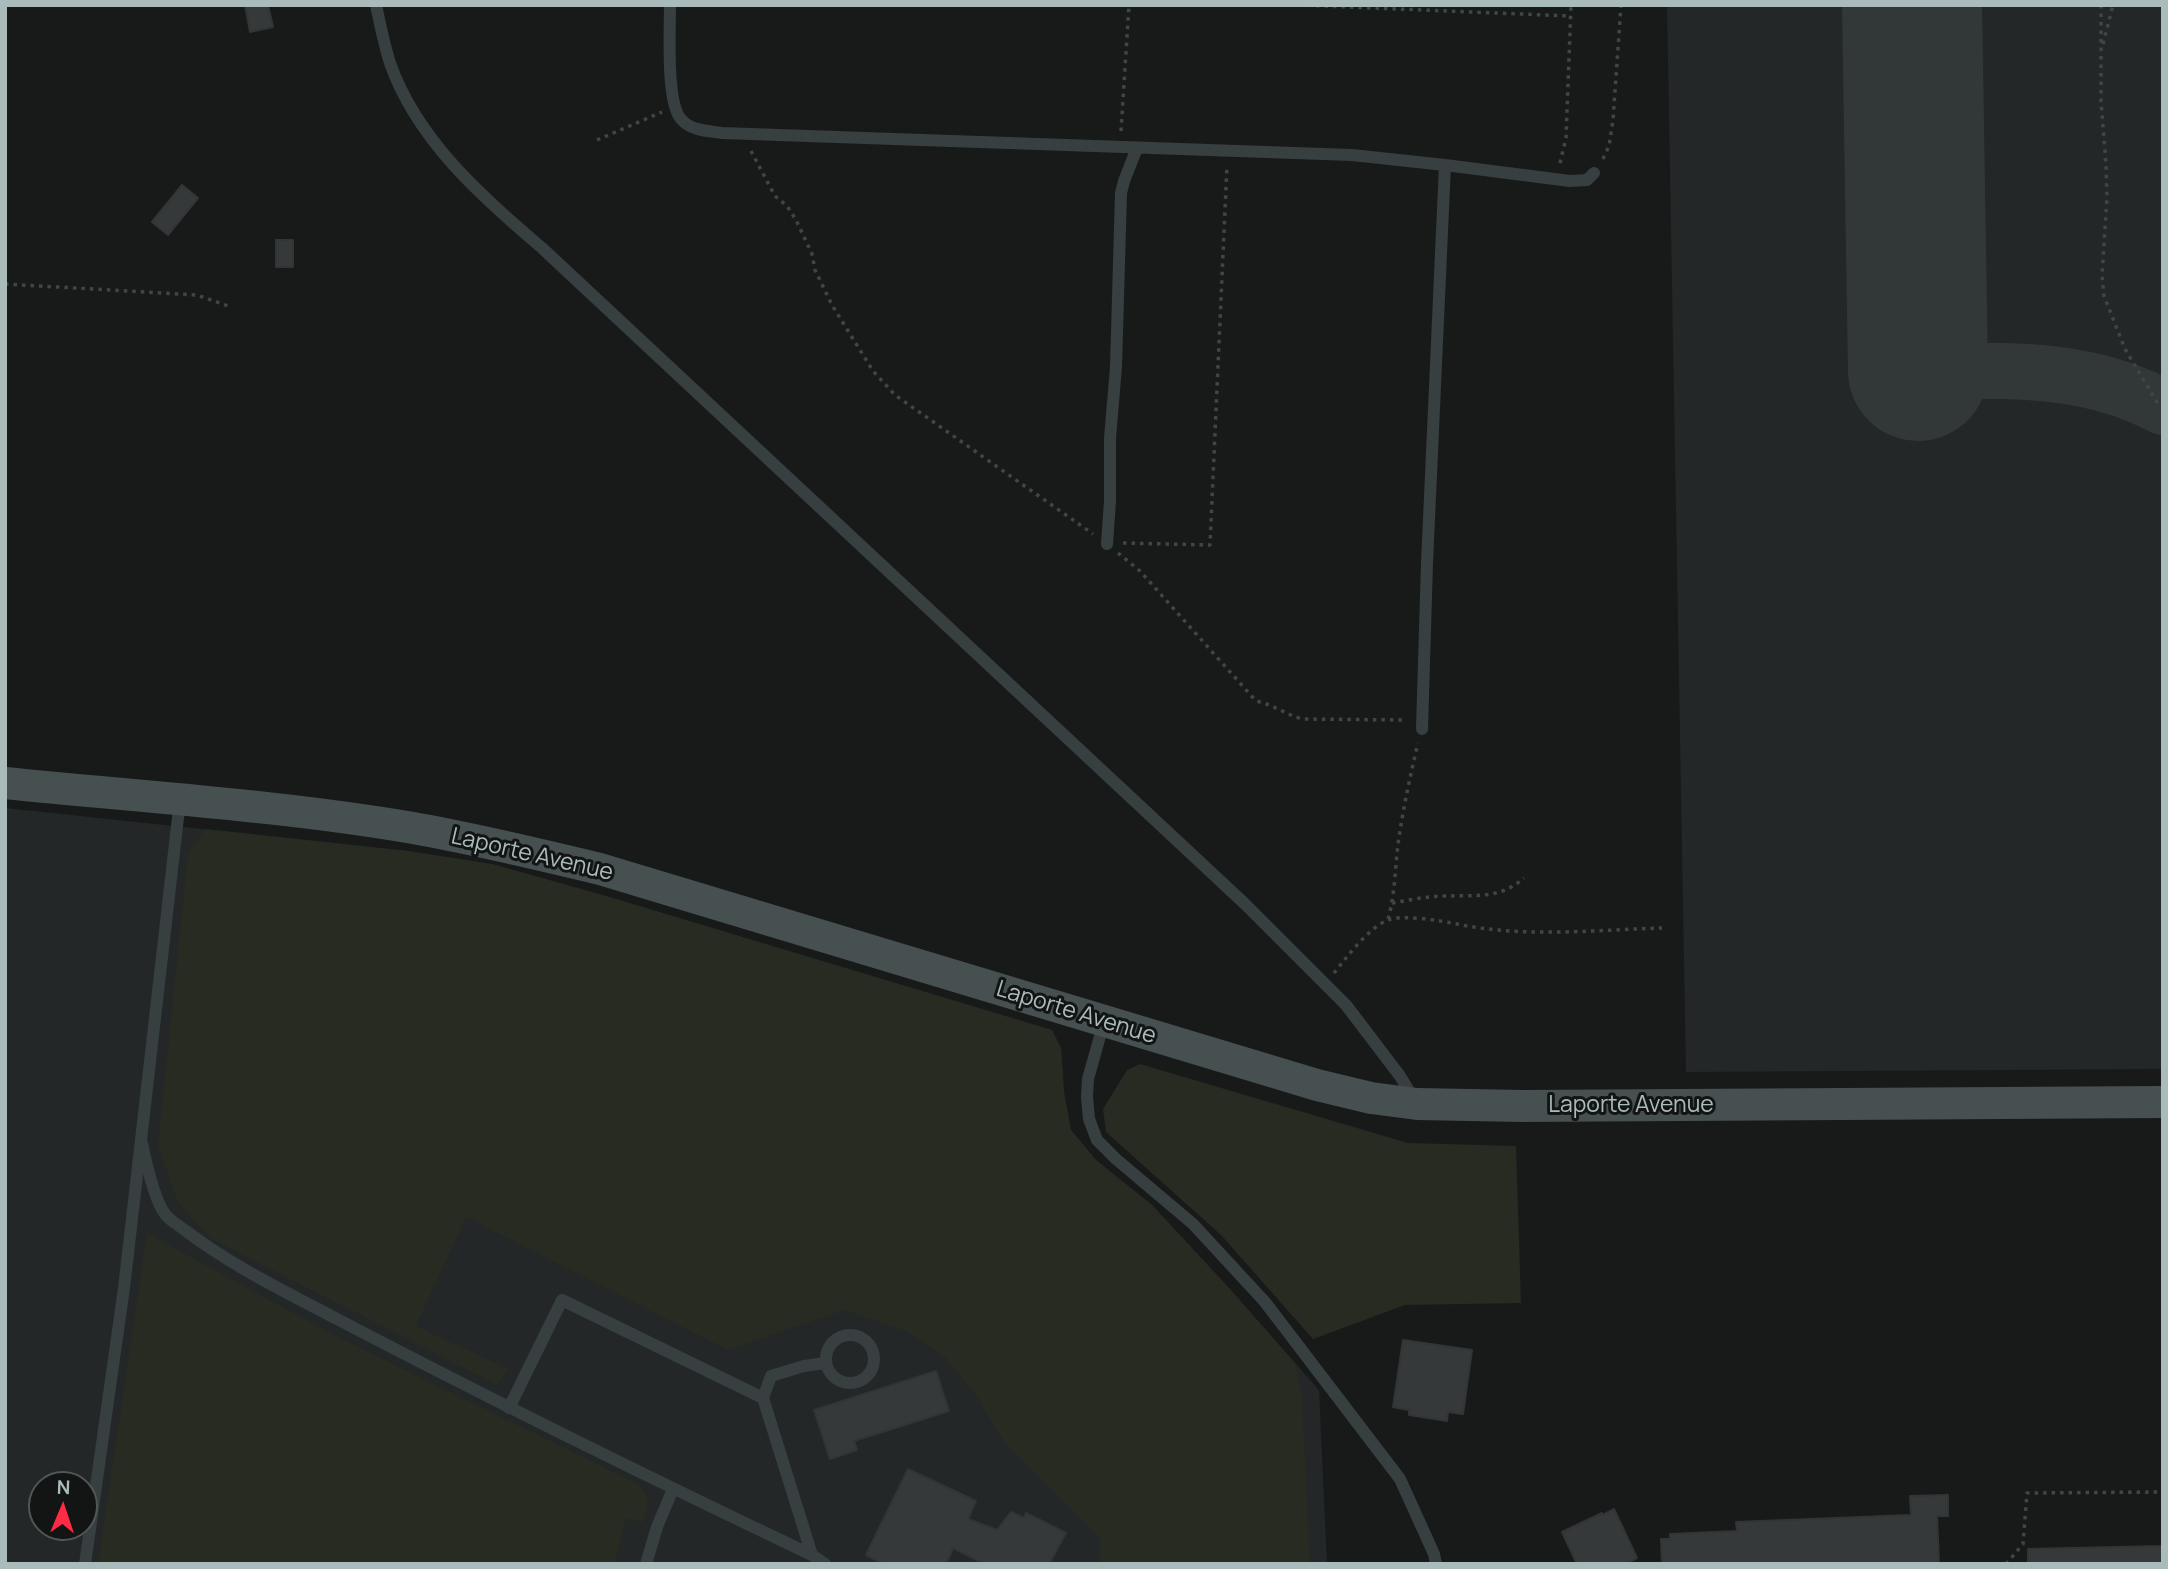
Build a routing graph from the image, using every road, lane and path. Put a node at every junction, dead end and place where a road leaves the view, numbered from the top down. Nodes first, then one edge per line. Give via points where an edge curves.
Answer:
1 (376, 5) edge
2 (670, 5) edge
3 (1129, 5) edge
4 (1299, 5) edge
5 (1571, 5) edge
6 (1620, 5) edge
7 (2102, 5) edge
8 (2113, 5) edge
9 (1570, 16) junction
10 (2101, 54) junction
11 (674, 107) junction
12 (742, 134) junction
13 (597, 140) dead end
14 (1120, 148) junction
15 (1137, 148) junction
16 (1227, 151) junction
17 (1445, 165) junction
18 (1594, 173) joint
19 (1554, 179) junction
20 (5, 284) edge
21 (231, 307) dead end
22 (2158, 404) dead end
23 (1107, 544) junction
24 (1422, 725) junction
25 (5, 783) edge
26 (180, 800) junction
27 (1524, 878) dead end
28 (1392, 903) junction
29 (1388, 919) junction
30 (1662, 928) dead end
31 (1325, 984) junction
32 (1104, 1021) junction
33 (2163, 1102) edge
34 (1417, 1104) junction
35 (141, 1139) junction
36 (825, 1363) junction
37 (763, 1398) junction
38 (509, 1408) junction
39 (673, 1489) junction
40 (2163, 1492) edge
41 (812, 1555) junction
42 (85, 1564) edge
43 (646, 1564) edge
44 (825, 1564) edge
45 (1436, 1564) edge
46 (2006, 1564) edge

1 - 31 lane via 390,64 408,101 448,160 1245,904
2 - 11 lane
3 - 14 path
4 - 9 path
5 - 9 path
6 - 18 path via 1609,146
7 - 10 path
8 - 10 path
9 - 19 path via 1566,138
10 - 22 path via 2107,197 2104,296 2125,349
11 - 12 lane via 688,125
11 - 13 path
12 - 14 lane
12 - 23 path via 775,195 796,220 832,305 873,371 895,395
14 - 15 lane
15 - 16 lane
15 - 23 lane via 1121,193
16 - 17 lane via 1353,155
16 - 23 path via 1210,545
17 - 19 lane
17 - 24 lane
18 - 19 lane via 1587,180
20 - 21 path via 197,295
23 - 24 path via 1140,570 1256,701 1302,719
24 - 28 path via 1402,816
25 - 26 street, Laporte Avenue
26 - 32 street, Laporte Avenue via 334,816 489,842 600,869
26 - 35 lane
27 - 28 path via 1505,892 1490,895
28 - 29 path
29 - 30 path via 1419,918 1513,932
29 - 31 path via 1353,950
31 - 34 lane via 1383,1053
32 - 34 street, Laporte Avenue via 1317,1085
32 - 45 lane via 1088,1079 1089,1119 1097,1139 1193,1224 1265,1303 1400,1479
33 - 34 street, Laporte Avenue
35 - 38 lane via 165,1214 207,1247
35 - 42 lane
36 - 36 lane via 833,1377 855,1383 873,1368 873,1352 864,1339 848,1335 828,1347
36 - 37 lane via 771,1376
37 - 38 lane via 562,1300
37 - 41 lane
38 - 39 lane
39 - 41 lane
39 - 43 lane
40 - 46 path via 2027,1493 2023,1544
41 - 44 lane

